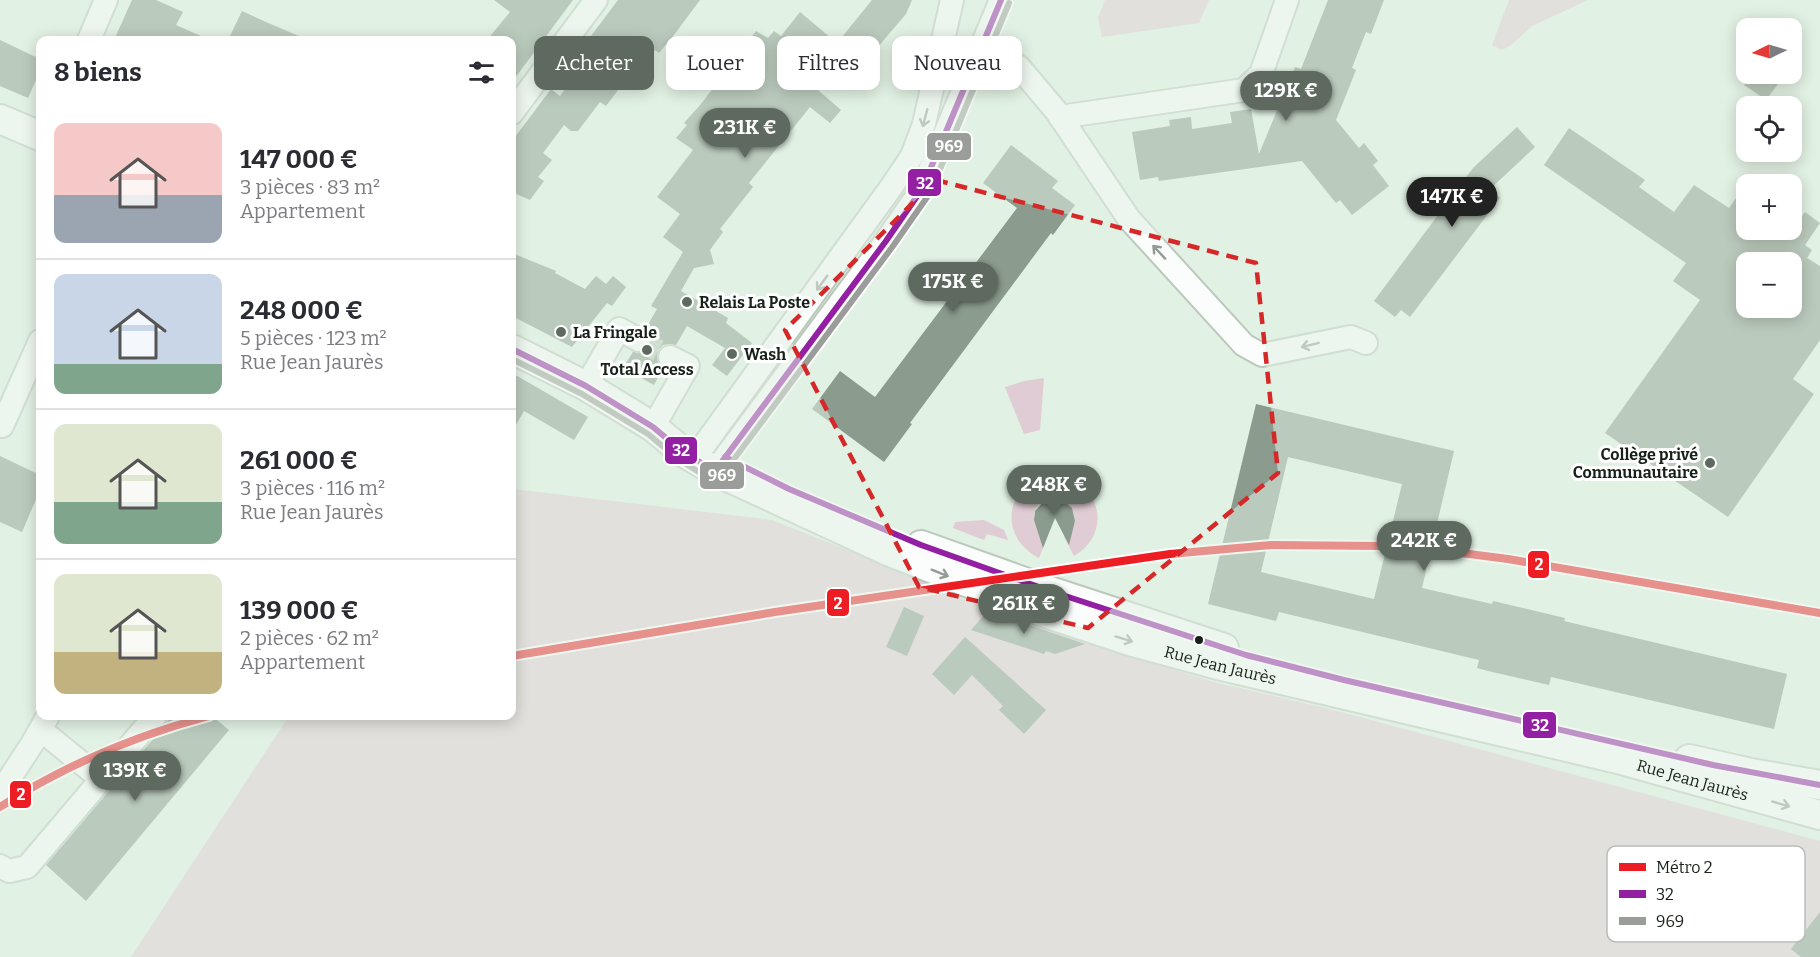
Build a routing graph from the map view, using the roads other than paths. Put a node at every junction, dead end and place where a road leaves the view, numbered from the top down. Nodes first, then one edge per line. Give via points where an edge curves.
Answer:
1 (106, 0) edge
2 (596, 0) edge
3 (952, 0) edge
4 (1001, 0) edge
5 (1287, 0) edge
6 (91, 36) edge
7 (987, 36) edge
8 (1022, 71) edge
9 (964, 90) edge
10 (516, 108) edge
11 (1060, 117) junction
12 (0, 118) edge
13 (36, 134) edge
14 (639, 340) tunnel mouth
15 (1366, 343) dead end
16 (36, 350) edge
17 (516, 350) edge
18 (670, 357) tunnel mouth
19 (586, 386) junction
20 (2, 426) dead end
21 (653, 427) junction
22 (709, 458) junction
23 (152, 720) edge
24 (45, 723) edge
25 (101, 779) junction
26 (1820, 785) edge
27 (0, 793) edge
28 (1820, 815) edge
29 (0, 866) edge

1 - 6 street
2 - 10 street
3 -> 22 street via 924,124 912,156
4 - 7 street
5 - 11 street via 1261,74 1244,90
8 - 11 street
9 - 22 street via 915,200
15 -> 11 street via 1351,337 1262,355 1244,345 1129,219
12 - 13 main road
14 - 19 street via 619,329
16 - 20 street
17 - 19 main road, Rue Jean Jaurès
18 - 21 street via 688,366
19 - 21 main road, Rue Jean Jaurès
21 - 22 main road, Rue Jean Jaurès via 669,442
22 - 26 main road, Rue Jean Jaurès via 921,545 1246,655 1701,762
22 -> 28 main road, Rue Jean Jaurès via 888,551 1109,635 1218,665 1618,759
23 - 25 street
24 - 25 street
24 - 27 street
25 - 29 street via 27,867 9,871

